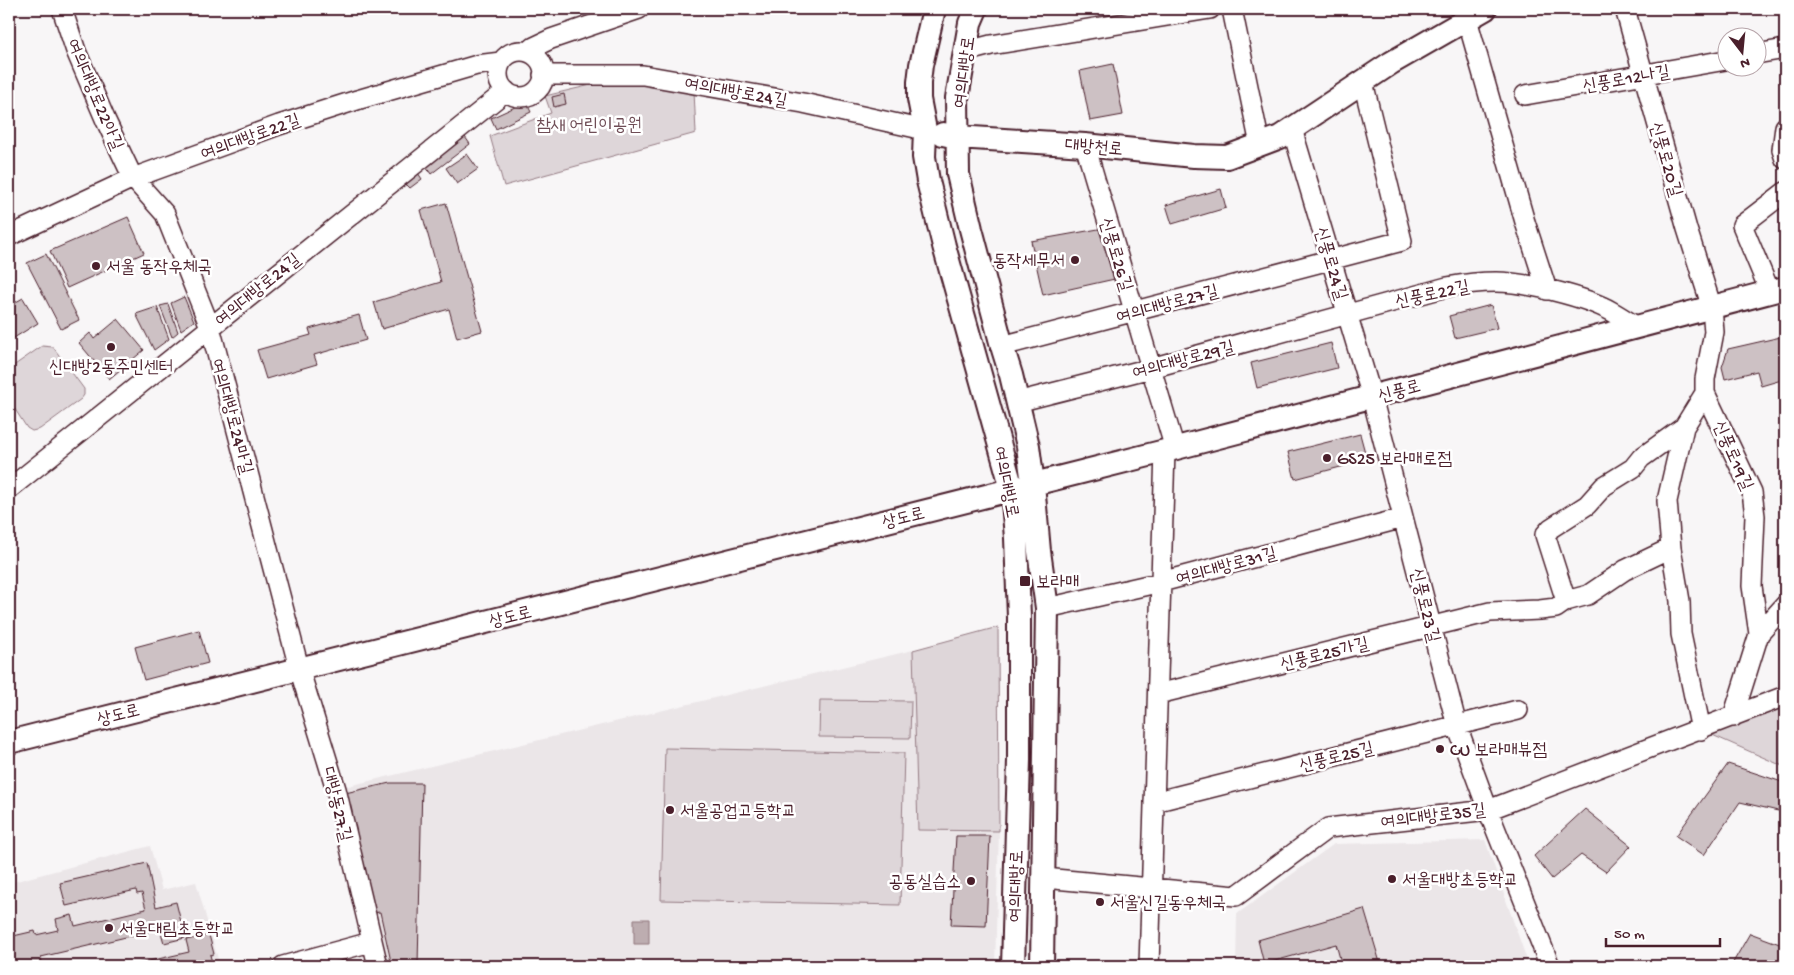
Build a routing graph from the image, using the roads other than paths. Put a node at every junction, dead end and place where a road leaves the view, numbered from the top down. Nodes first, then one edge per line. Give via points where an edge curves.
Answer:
1 (62, 9) edge
2 (639, 9) edge
3 (934, 9) edge
4 (976, 9) edge
5 (1210, 9) edge
6 (1232, 9) edge
7 (1625, 9) edge
8 (1476, 14) edge
9 (1785, 49) edge
10 (529, 52) junction
11 (964, 52) junction
12 (1766, 52) edge
13 (501, 62) junction
14 (1716, 62) edge
15 (1642, 74) junction
16 (543, 75) junction
17 (1363, 82) junction
18 (506, 90) junction
19 (1525, 95) dead end
20 (1785, 127) edge
21 (1292, 129) junction
22 (925, 130) junction
23 (957, 137) junction
24 (1260, 144) junction
25 (1084, 145) junction
26 (1785, 159) edge
27 (134, 178) junction
28 (1785, 192) edge
29 (9, 236) edge
30 (1332, 260) junction
31 (1547, 290) junction
32 (1778, 290) edge
33 (1712, 308) junction
34 (1134, 312) junction
35 (1347, 314) junction
36 (210, 327) junction
37 (1638, 327) junction
38 (1002, 346) junction
39 (1151, 368) junction
40 (1705, 393) junction
41 (1372, 397) junction
42 (1018, 402) junction
43 (1684, 427) junction
44 (1170, 450) junction
45 (1023, 487) junction
46 (9, 489) edge
47 (1403, 518) junction
48 (1671, 548) junction
49 (1161, 582) junction
50 (1566, 601) junction
51 (1785, 605) edge
52 (1047, 608) junction
53 (1431, 626) junction
54 (1759, 634) junction
55 (299, 668) junction
56 (1158, 694) junction
57 (1785, 696) edge
58 (1518, 710) dead end
59 (1733, 717) junction
60 (1457, 726) junction
61 (1701, 730) junction
62 (9, 742) edge
63 (1154, 802) junction
64 (1488, 810) junction
65 (1044, 878) junction
66 (1151, 888) junction
67 (371, 942) junction
68 (283, 966) edge
69 (378, 966) edge
70 (1013, 966) edge
71 (1042, 966) edge
72 (1149, 966) edge
73 (1550, 966) edge

1 - 27 street, 여의대방로22아길 via 80,60
2 - 10 street via 551,39
3 - 22 main road, 여의대방로 via 919,82
4 - 11 main road, 여의대방로
5 - 11 street
6 - 24 street
7 - 15 street, 신풍로20길
8 - 17 main road, 대방천로
8 - 31 street, 대방천로 via 1503,145
9 - 12 street
10 - 13 street via 511,53
10 - 16 street via 541,64
11 - 23 main road, 여의대방로 via 957,98
13 - 18 street via 499,82
13 - 27 street, 여의대방로22길 via 477,65 357,100
14 - 15 street, 신풍로12나길
15 - 19 street, 신풍로12나길
15 - 33 street, 신풍로20길
16 - 18 street via 537,90 527,95 514,95
16 - 22 street, 여의대방로24길 via 643,75 803,103
17 - 21 main road, 대방천로
17 - 30 street via 1402,241
18 - 36 street, 여의대방로24길
20 - 26 street via 1782,150
21 - 24 main road, 대방천로
21 - 30 street, 신풍로24길
22 - 23 main road, 대방천로
22 - 45 main road, 여의대방로 via 924,157 944,246
23 - 25 main road, 대방천로
23 - 38 main road, 여의대방로 via 958,174
24 - 25 main road, 대방천로 via 1227,157
25 - 34 street, 신풍로26길
27 - 29 street, 여의대방로22길
27 - 36 street, 여의대방로24마길 via 164,214
28 - 32 street via 1742,225
30 - 34 street, 여의대방로27길
30 - 35 street, 신풍로24길
31 - 35 street, 신풍로22길 via 1498,282 1472,283
31 - 37 street, 신풍로22길 via 1595,304
32 - 33 main road, 신풍로
33 - 37 main road, 신풍로
33 - 40 street via 1714,332
34 - 38 street, 여의대방로27길
34 - 39 street, 신풍로26길
35 - 39 street, 여의대방로29길
35 - 41 street, 신풍로24길
36 - 46 street, 여의대방로24길
36 - 55 street, 여의대방로24마길
37 - 41 main road, 신풍로
38 - 42 main road, 여의대방로
39 - 42 street, 여의대방로29길
39 - 44 street, 신풍로26길
40 - 43 street
40 - 54 street, 신풍로19길 via 1752,492 1755,516 1752,586
41 - 44 main road, 신풍로
41 - 47 street, 신풍로23길
42 - 45 main road, 여의대방로 via 1028,446
43 - 48 street via 1667,500
43 - 50 street via 1641,458 1633,468 1604,486 1587,506 1545,535
44 - 45 main road, 신풍로
44 - 49 street
45 - 52 main road, 여의대방로 via 1039,551
45 - 55 main road, 상도로
45 - 70 main road, 여의대방로 via 1018,587 1019,741
47 - 49 street, 여의대방로31길
47 - 53 street, 신풍로23길
48 - 50 street, 신풍로25가길 via 1625,570 1588,595
48 - 61 street via 1680,601 1681,634
49 - 52 street, 여의대방로31길
49 - 56 street
50 - 53 street, 신풍로25가길 via 1556,608 1490,612
51 - 54 street
52 - 65 main road, 여의대방로
53 - 56 street, 신풍로25가길
53 - 60 street, 신풍로23길
54 - 59 street
55 - 62 main road, 상도로
55 - 67 street, 대방동27길 via 336,788
56 - 63 street
57 - 59 street, 여의대방로35길
58 - 60 street, 신풍로25길
59 - 61 street, 여의대방로35길
60 - 63 street, 신풍로25길
60 - 64 street, 신풍로23길
61 - 64 street, 여의대방로35길
63 - 66 street
64 - 66 street, 여의대방로35길 via 1328,828 1236,896
64 - 73 street, 신풍로23길
65 - 66 street, 여의대방로35길
65 - 71 main road, 여의대방로
66 - 72 street
67 - 68 street
67 - 69 street, 대방동27길

